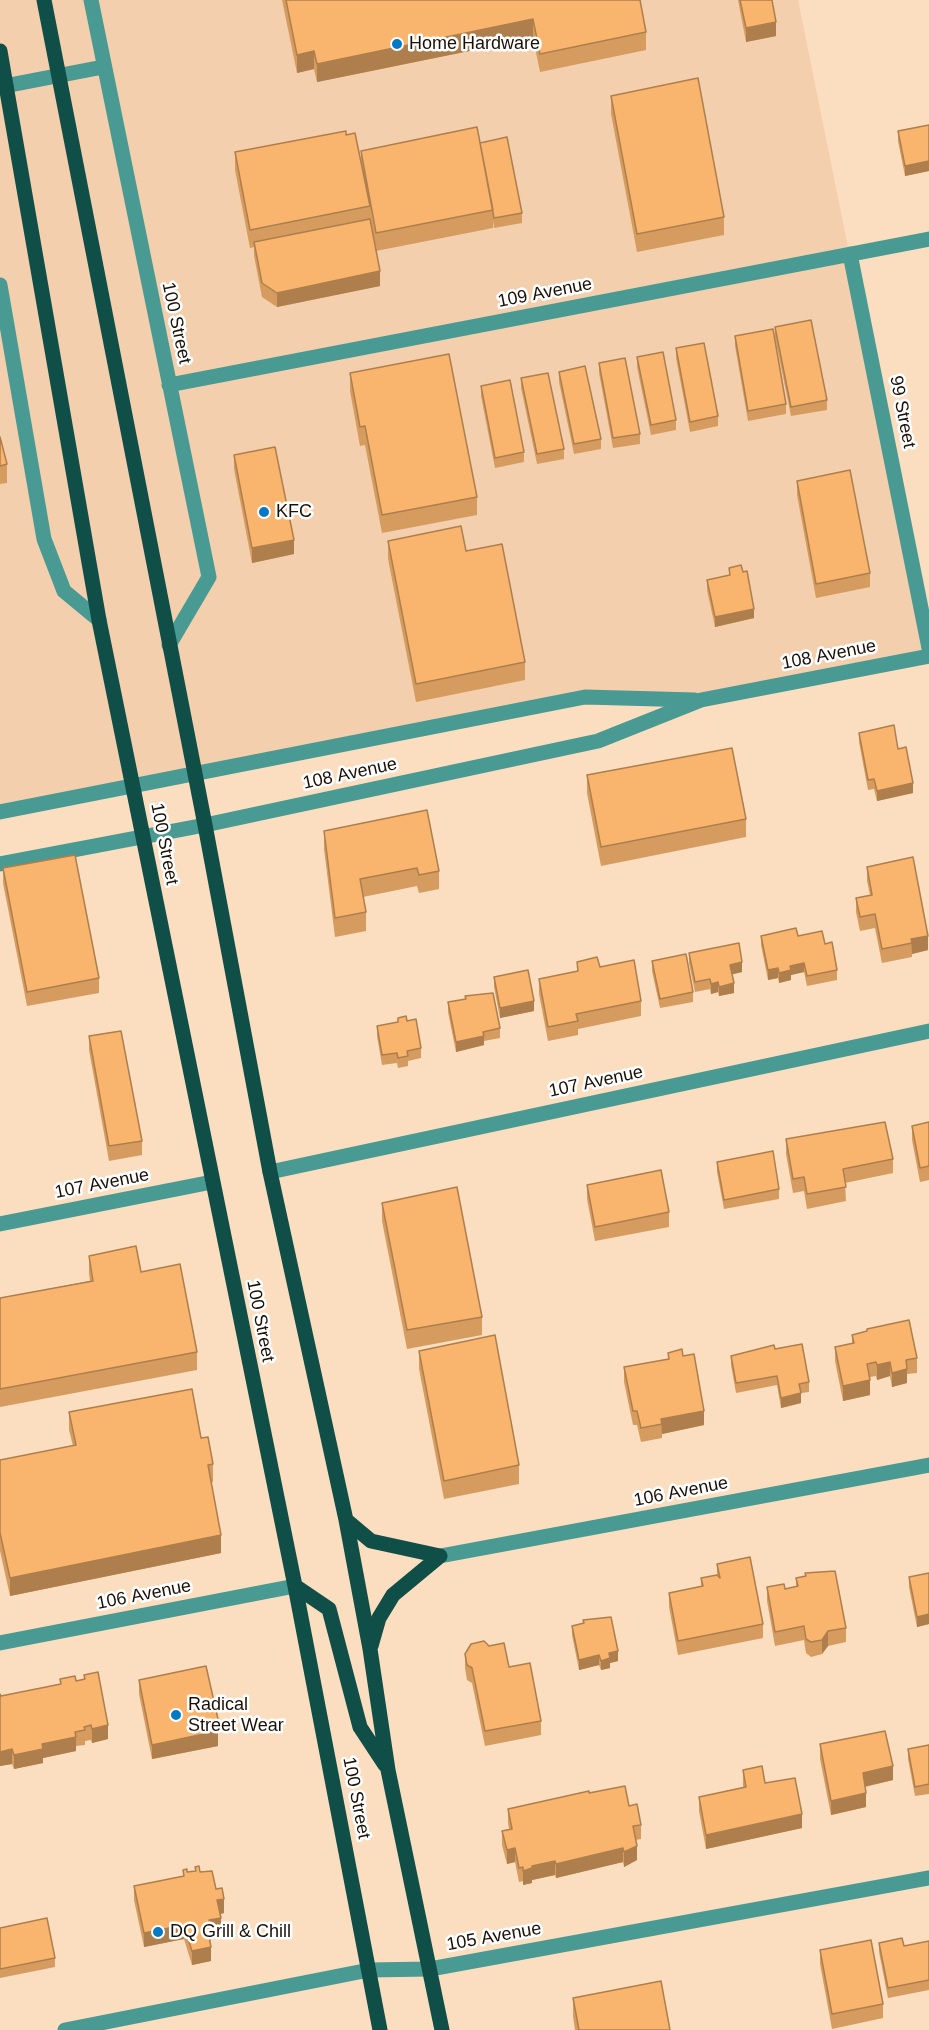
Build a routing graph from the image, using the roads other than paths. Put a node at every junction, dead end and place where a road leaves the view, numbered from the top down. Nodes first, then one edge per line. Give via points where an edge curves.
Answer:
1 (44, 0) edge
2 (91, 0) edge
3 (0, 51) edge
4 (103, 68) junction
5 (59, 76) junction
6 (3, 86) edge
7 (929, 239) edge
8 (850, 254) junction
9 (0, 285) edge
10 (169, 385) junction
11 (99, 620) junction
12 (169, 645) junction
13 (929, 648) edge
14 (929, 656) edge
15 (701, 700) junction
16 (194, 774) junction
17 (133, 787) junction
18 (0, 812) edge
19 (206, 825) junction
20 (143, 837) junction
21 (0, 864) edge
22 (929, 1031) edge
23 (270, 1172) junction
24 (212, 1182) junction
25 (0, 1224) edge
26 (929, 1466) edge
27 (346, 1520) junction
28 (440, 1557) junction
29 (295, 1586) junction
30 (0, 1643) edge
31 (370, 1648) junction
32 (388, 1770) junction
33 (929, 1878) edge
34 (430, 1969) junction
35 (369, 1970) junction
36 (65, 2030) edge
37 (380, 2030) edge
38 (442, 2030) edge

1 - 5 main road, 100 Street
2 - 4 street, 100 Street
3 - 6 main road, 100 Street
4 - 5 street
4 - 10 street, 100 Street
5 - 6 street
5 - 12 main road, 100 Street
6 - 11 main road, 100 Street
7 - 8 street, 109 Avenue
8 - 10 street, 109 Avenue
8 - 13 street, 99 Street
9 - 11 street via 44,539 64,591
10 - 12 street, 100 Street via 209,577
11 - 17 main road, 100 Street
12 - 16 main road, 100 Street
14 - 15 street, 108 Avenue
15 - 16 street, 108 Avenue via 585,697
15 - 19 street, 108 Avenue via 598,741
16 - 17 street, 108 Avenue
16 - 19 main road, 100 Street
17 - 18 street, 108 Avenue
17 - 20 main road, 100 Street
19 - 20 street, 108 Avenue
19 - 23 main road, 100 Street
20 - 21 street, 108 Avenue
20 - 24 main road, 100 Street
22 - 23 street, 107 Avenue
23 - 27 main road, 100 Street
24 - 25 street, 107 Avenue
24 - 29 main road, 100 Street
26 - 28 street, 106 Avenue
27 - 28 main road via 371,1541
27 - 31 main road, 100 Street
28 - 31 main road via 393,1595 379,1618
29 - 30 street, 106 Avenue
29 - 32 main road via 329,1609 360,1727
29 - 35 main road, 100 Street
31 - 32 main road, 100 Street
32 - 34 main road, 100 Street
33 - 34 street, 105 Avenue
34 - 35 street, 105 Avenue
34 - 38 main road, 100 Street
35 - 36 street, 105 Avenue
35 - 37 main road, 100 Street

